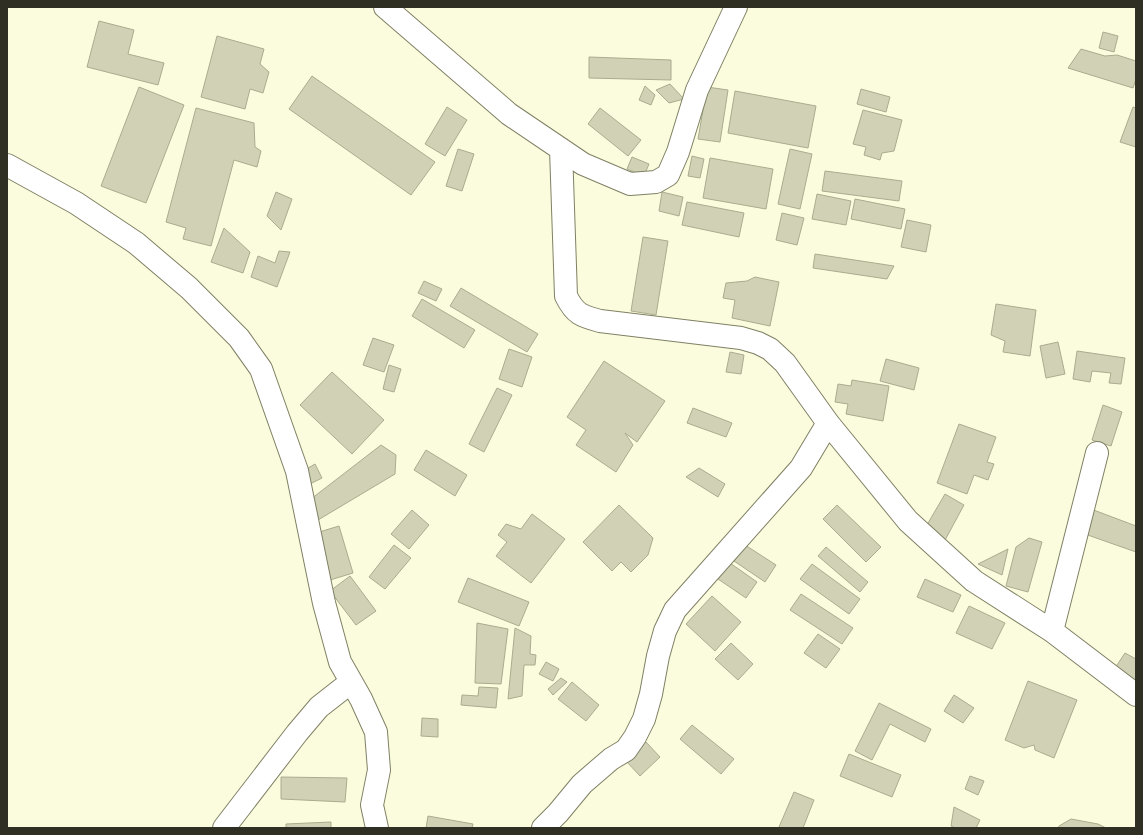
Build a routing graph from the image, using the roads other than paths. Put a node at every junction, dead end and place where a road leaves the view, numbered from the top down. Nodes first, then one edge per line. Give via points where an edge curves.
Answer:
1 (385, 7) edge
2 (736, 7) edge
3 (561, 149) junction
4 (7, 165) edge
5 (828, 423) junction
6 (1097, 453) dead end
7 (1052, 631) junction
8 (351, 682) junction
9 (1136, 695) edge
10 (224, 828) edge
11 (377, 828) edge
12 (543, 828) edge

1 - 3 street via 509,114
2 - 3 street via 697,90 678,152 668,175 656,182 630,184 583,164
3 - 5 street via 566,296 572,308 584,316 600,321 741,338 770,349 785,363
4 - 8 street via 76,204 136,243 189,288 239,338 261,369 297,471 326,610 340,662
5 - 7 street via 908,521 974,581
5 - 12 street via 801,468 675,610 665,631 644,719 635,738 626,750 611,759 582,784
6 - 7 street
7 - 9 street
8 - 10 street via 319,707
8 - 11 street via 376,732 379,770 372,805

